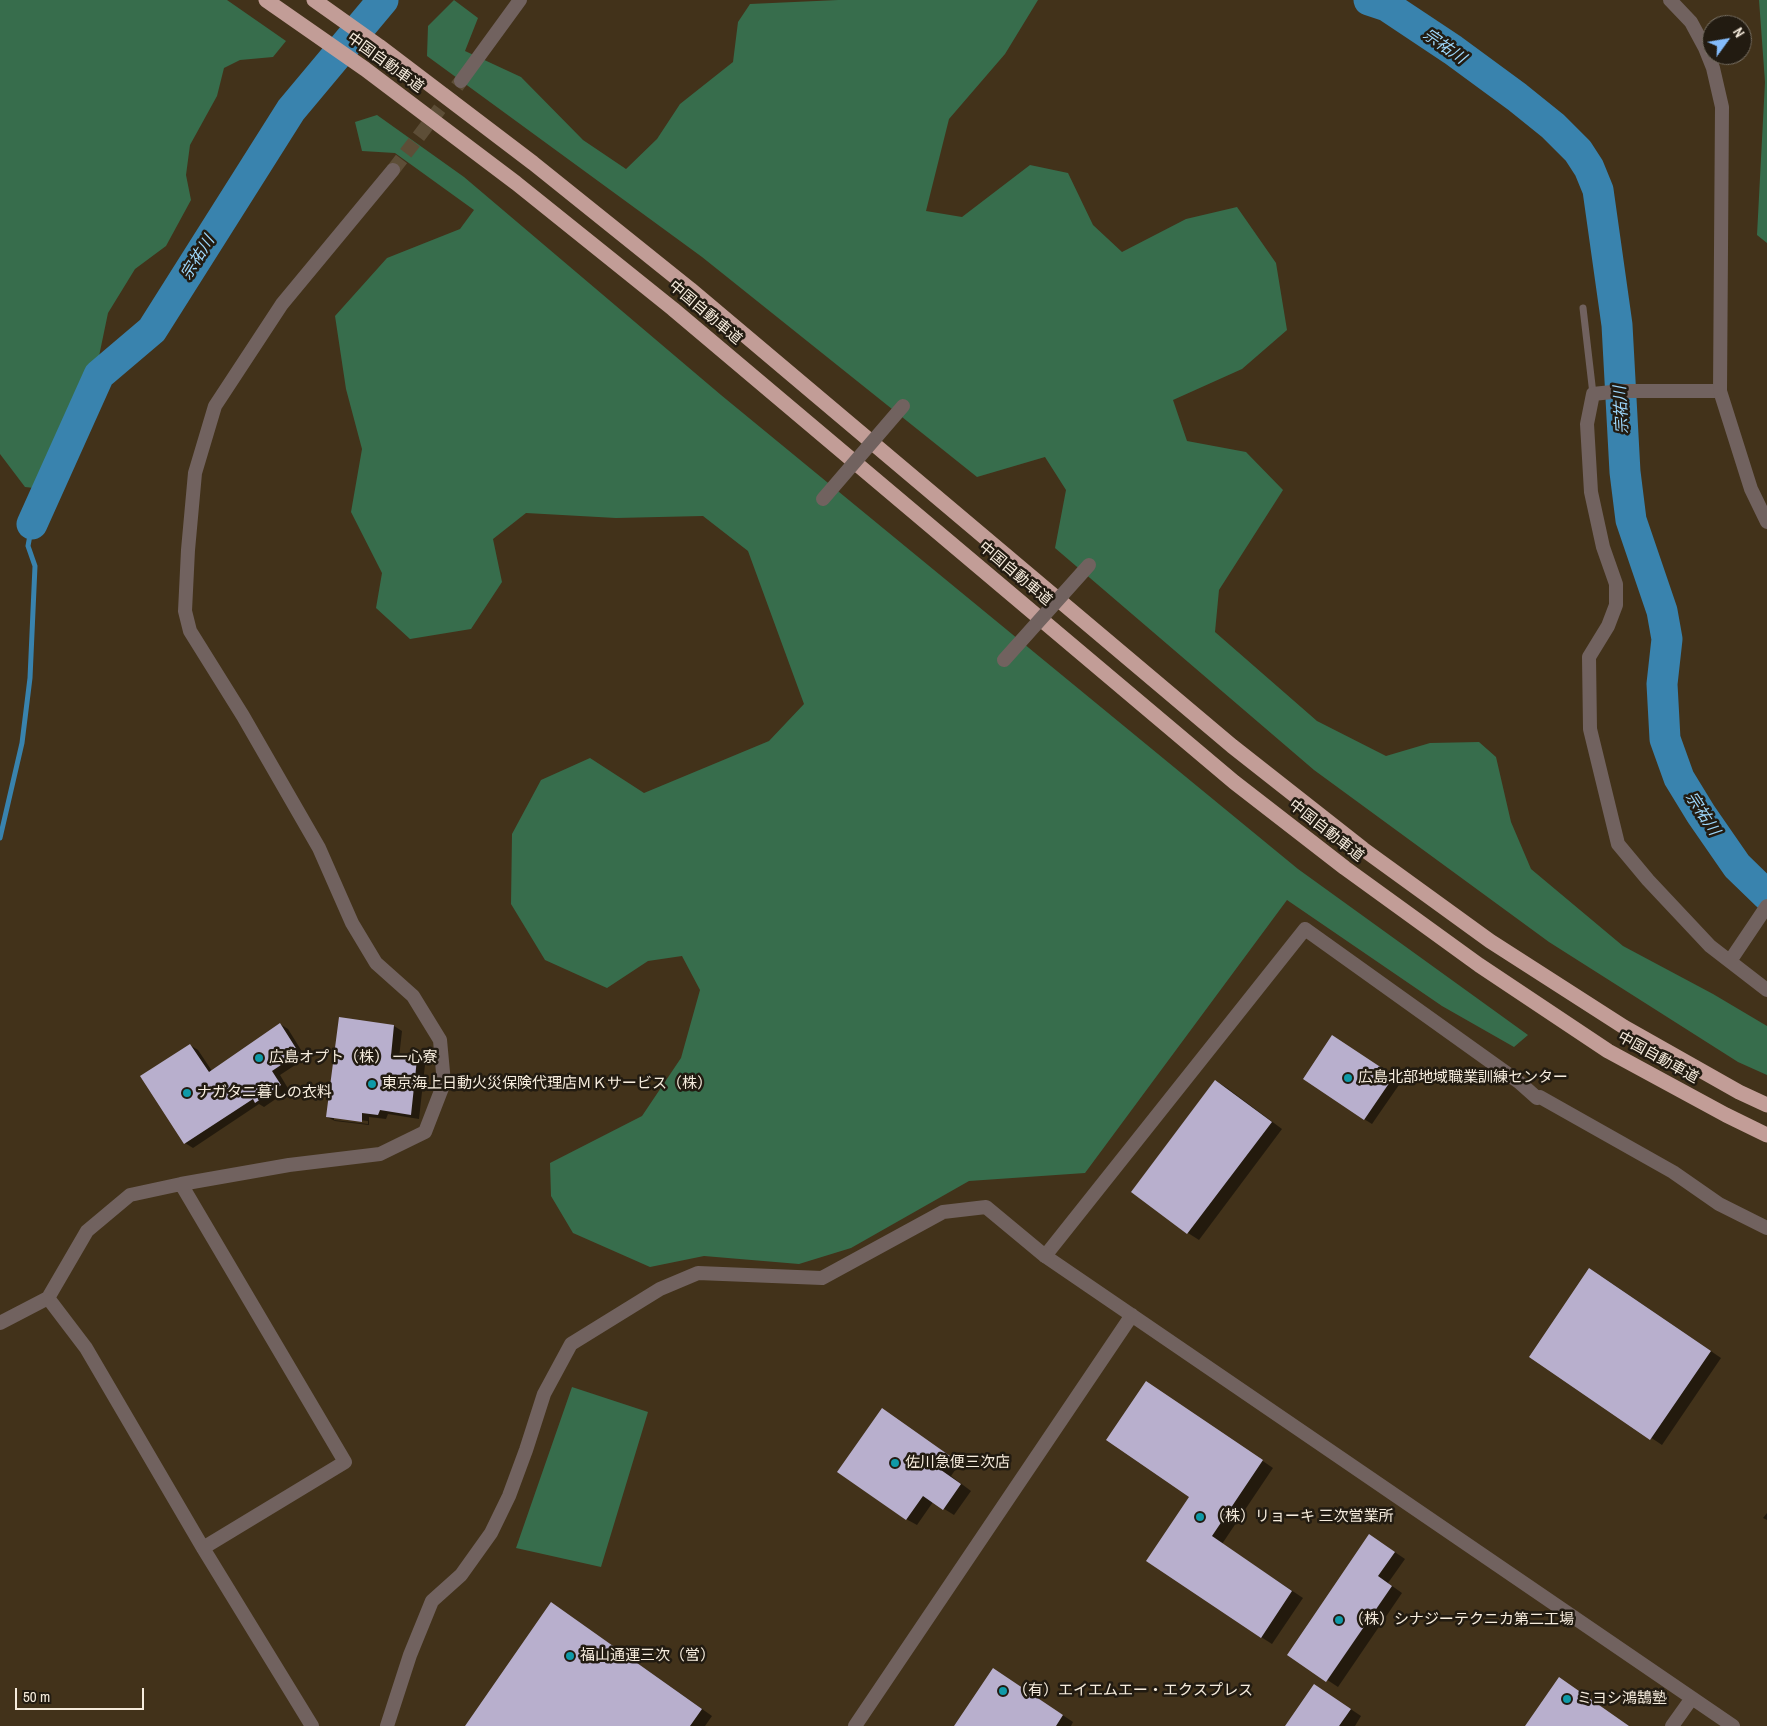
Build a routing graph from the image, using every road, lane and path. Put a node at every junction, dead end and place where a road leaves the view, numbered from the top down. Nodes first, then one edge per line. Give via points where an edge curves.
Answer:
1 (266, 0) edge
2 (520, 0) edge
3 (1670, 0) edge
4 (320, 4) edge
5 (461, 81) tunnel mouth
6 (393, 170) tunnel mouth
7 (1583, 308) dead end
8 (1720, 391) junction
9 (1598, 394) junction
10 (903, 406) dead end
11 (823, 498) dead end
12 (1767, 522) edge
13 (1089, 565) dead end
14 (1004, 660) dead end
15 (1765, 908) edge
16 (1730, 961) junction
17 (1767, 990) edge
18 (1767, 1105) edge
19 (1767, 1135) edge
20 (181, 1184) junction
21 (1767, 1228) edge
22 (1045, 1256) junction
23 (48, 1298) junction
24 (1132, 1315) junction
25 (0, 1323) edge
26 (203, 1548) junction
27 (1692, 1698) junction
28 (312, 1726) edge
29 (387, 1726) edge
30 (855, 1726) edge
31 (1672, 1726) edge
32 (1733, 1726) edge

1 - 19 highway, 中国自動車道 via 365,69 516,183 673,309 1234,782 1345,868 1479,966 1608,1050
2 - 5 street
3 - 8 street via 1691,22 1705,48 1722,107
4 - 18 highway, 中国自動車道 via 533,163 690,289 1232,746 1363,849 1490,941 1624,1028
6 - 20 street via 282,304 215,406 194,473 185,610 190,631 319,848 352,923 376,963 412,996 440,1040 444,1083 425,1132 380,1154 289,1165
7 - 9 lane
8 - 9 street
8 - 12 street via 1751,489
9 - 16 street via 1587,424 1591,492 1603,547 1616,584 1616,605 1608,626 1589,657 1590,729 1618,844 1710,946
10 - 11 street, bridge
13 - 14 street, bridge
15 - 16 street
16 - 17 street
20 - 23 street via 130,1195 87,1231
20 - 26 street via 345,1462
21 - 22 street via 1719,1204 1673,1172 1537,1098 1304,929
22 - 24 street
22 - 29 street via 986,1207 943,1212 822,1278 698,1273 660,1290 571,1344 544,1394 509,1496 492,1533 461,1575 432,1601 410,1654
23 - 25 street
23 - 26 street via 86,1348
24 - 27 street
24 - 30 street
26 - 28 street
27 - 31 street
27 - 32 street

